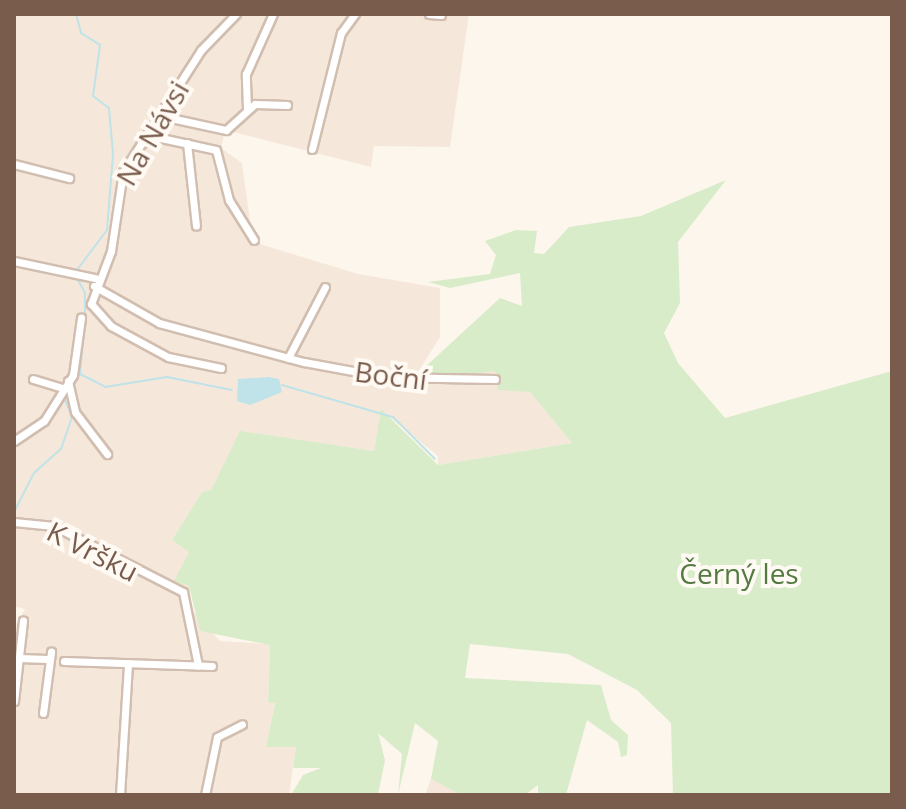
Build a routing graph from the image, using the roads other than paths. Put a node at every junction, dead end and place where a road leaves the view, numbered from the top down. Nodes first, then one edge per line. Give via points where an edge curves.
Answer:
1 (236, 14) edge
2 (273, 14) edge
3 (355, 14) edge
4 (429, 14) edge
5 (441, 15) edge
6 (287, 105) dead end
7 (247, 109) junction
8 (157, 115) junction
9 (141, 143) junction
10 (187, 143) junction
11 (312, 149) dead end
12 (14, 164) edge
13 (69, 178) dead end
14 (196, 226) dead end
15 (254, 240) dead end
16 (14, 261) edge
17 (94, 282) junction
18 (325, 287) dead end
19 (81, 318) dead end
20 (288, 358) junction
21 (221, 368) dead end
22 (33, 379) dead end
23 (495, 379) dead end
24 (67, 386) junction
25 (14, 441) edge
26 (107, 454) dead end
27 (14, 522) edge
28 (23, 621) dead end
29 (19, 658) junction
30 (64, 661) dead end
31 (128, 663) junction
32 (198, 665) junction
33 (212, 666) dead end
34 (14, 701) edge
35 (43, 713) dead end
36 (242, 724) dead end
37 (120, 795) edge
38 (205, 795) edge

1 - 8 street, Na Návsi
2 - 7 street via 246,74
3 - 11 street via 341,33
4 - 5 street
6 - 7 street via 262,102
7 - 8 street via 226,130
8 - 9 street, Na Návsi
9 - 10 street
9 - 17 street, Na Návsi via 117,188 111,251
10 - 14 street
10 - 15 street via 216,150 229,200
12 - 13 street
16 - 17 street, Boční
17 - 20 street, Boční via 159,323
17 - 21 street, Na Návsi via 92,312 168,357
18 - 20 street via 328,300
19 - 24 street
20 - 23 street, Boční via 386,377
22 - 24 street
24 - 25 street via 44,421
24 - 26 street via 75,412
27 - 32 street, K Vršku via 54,526 170,587 189,603
28 - 29 street
29 - 34 street
29 - 35 street via 49,655
30 - 31 street
31 - 32 street
31 - 37 street
32 - 33 street
36 - 38 street via 217,737

